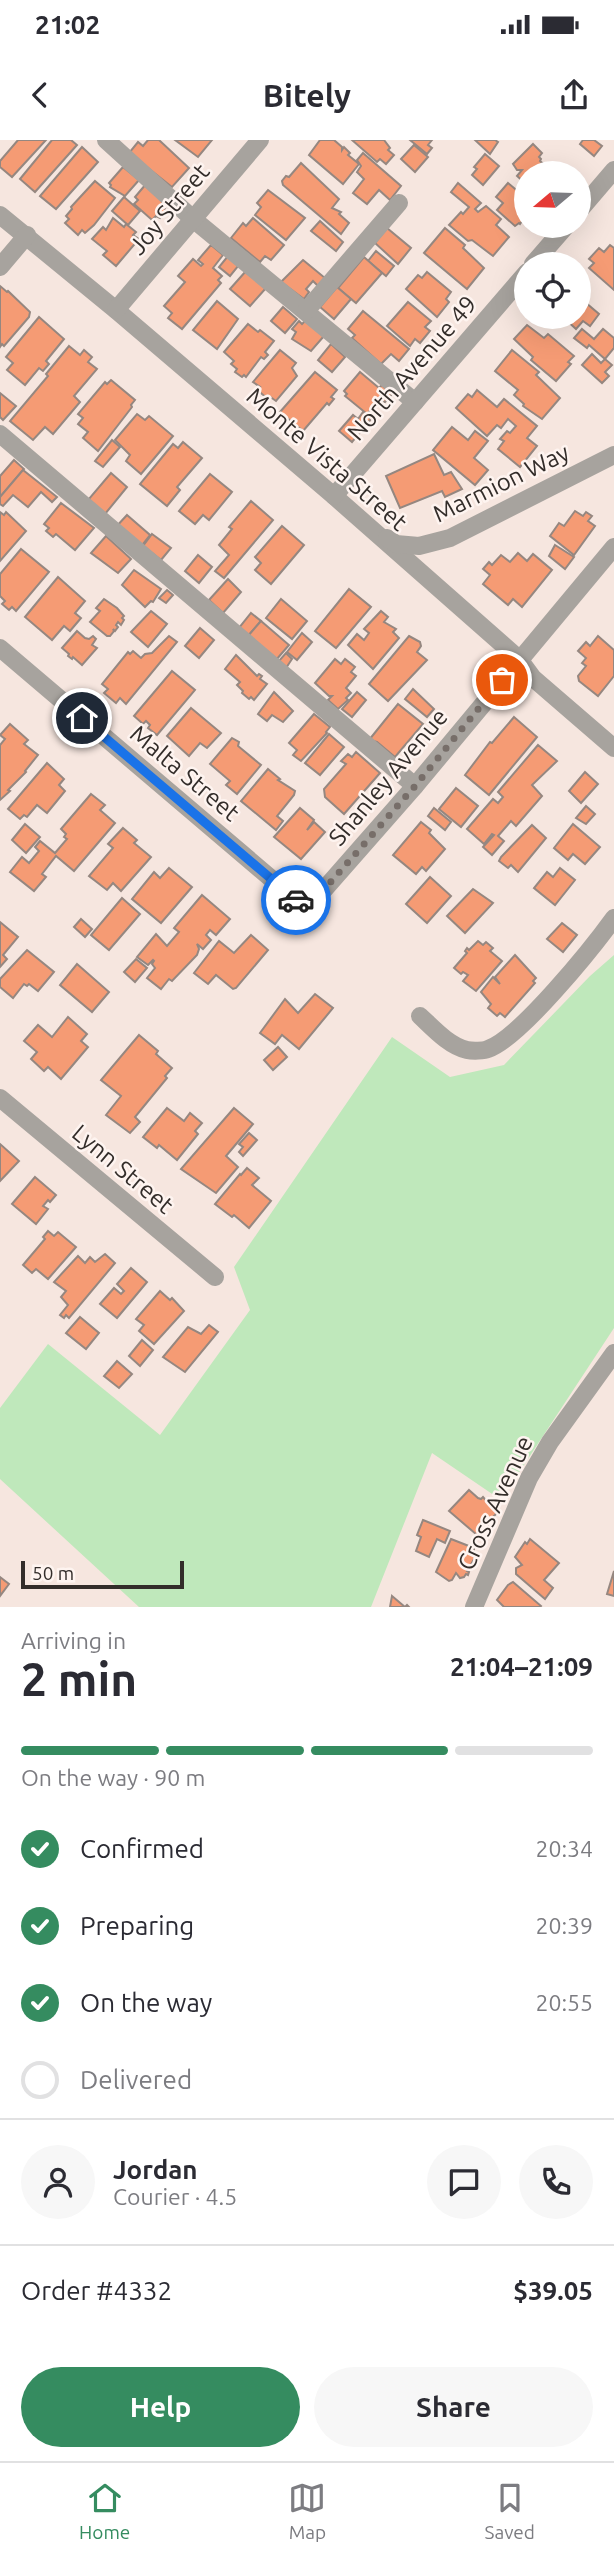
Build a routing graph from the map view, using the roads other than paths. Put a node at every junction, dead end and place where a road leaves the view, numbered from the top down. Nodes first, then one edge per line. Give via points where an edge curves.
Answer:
1 (106, 140) edge
2 (260, 140) edge
3 (614, 170) edge
4 (592, 196) edge
5 (399, 204) dead end
6 (0, 215) edge
7 (193, 219) junction
8 (27, 235) junction
9 (556, 238) edge
10 (543, 252) edge
11 (0, 267) edge
12 (514, 287) edge
13 (116, 310) junction
14 (306, 311) junction
15 (415, 402) junction
16 (0, 434) edge
17 (614, 455) edge
18 (334, 496) junction
19 (369, 527) junction
20 (614, 547) edge
21 (0, 648) edge
22 (519, 659) junction
23 (614, 748) edge
24 (415, 786) junction
25 (307, 909) joint
26 (614, 918) edge
27 (420, 1016) dead end
28 (0, 1098) edge
29 (215, 1277) dead end
30 (614, 1353) edge
31 (474, 1607) edge

1 - 7 street
2 - 7 street, Joy Street
3 - 4 street
5 - 14 street
6 - 8 street, Monte Vista Street
7 - 13 street, Joy Street
7 - 14 street
8 - 11 street
8 - 13 street, Monte Vista Street
9 - 10 street
12 - 15 street, North Avenue 49
13 - 18 street, Monte Vista Street
14 - 15 street
15 - 18 street, North Avenue 49
16 - 24 street
17 - 19 street, Marmion Way via 450,538 419,546 396,544
18 - 19 street, Monte Vista Street
19 - 22 street, Monte Vista Street
20 - 22 street, Shanley Avenue
21 - 25 street, Malta Street
22 - 23 street, Monte Vista Street via 533,678
22 - 24 street, Shanley Avenue
24 - 25 street, Shanley Avenue
26 - 27 street via 549,996 508,1037 488,1050 467,1050 443,1037
28 - 29 street, Lynn Street
30 - 31 street, Cross Avenue via 529,1478

